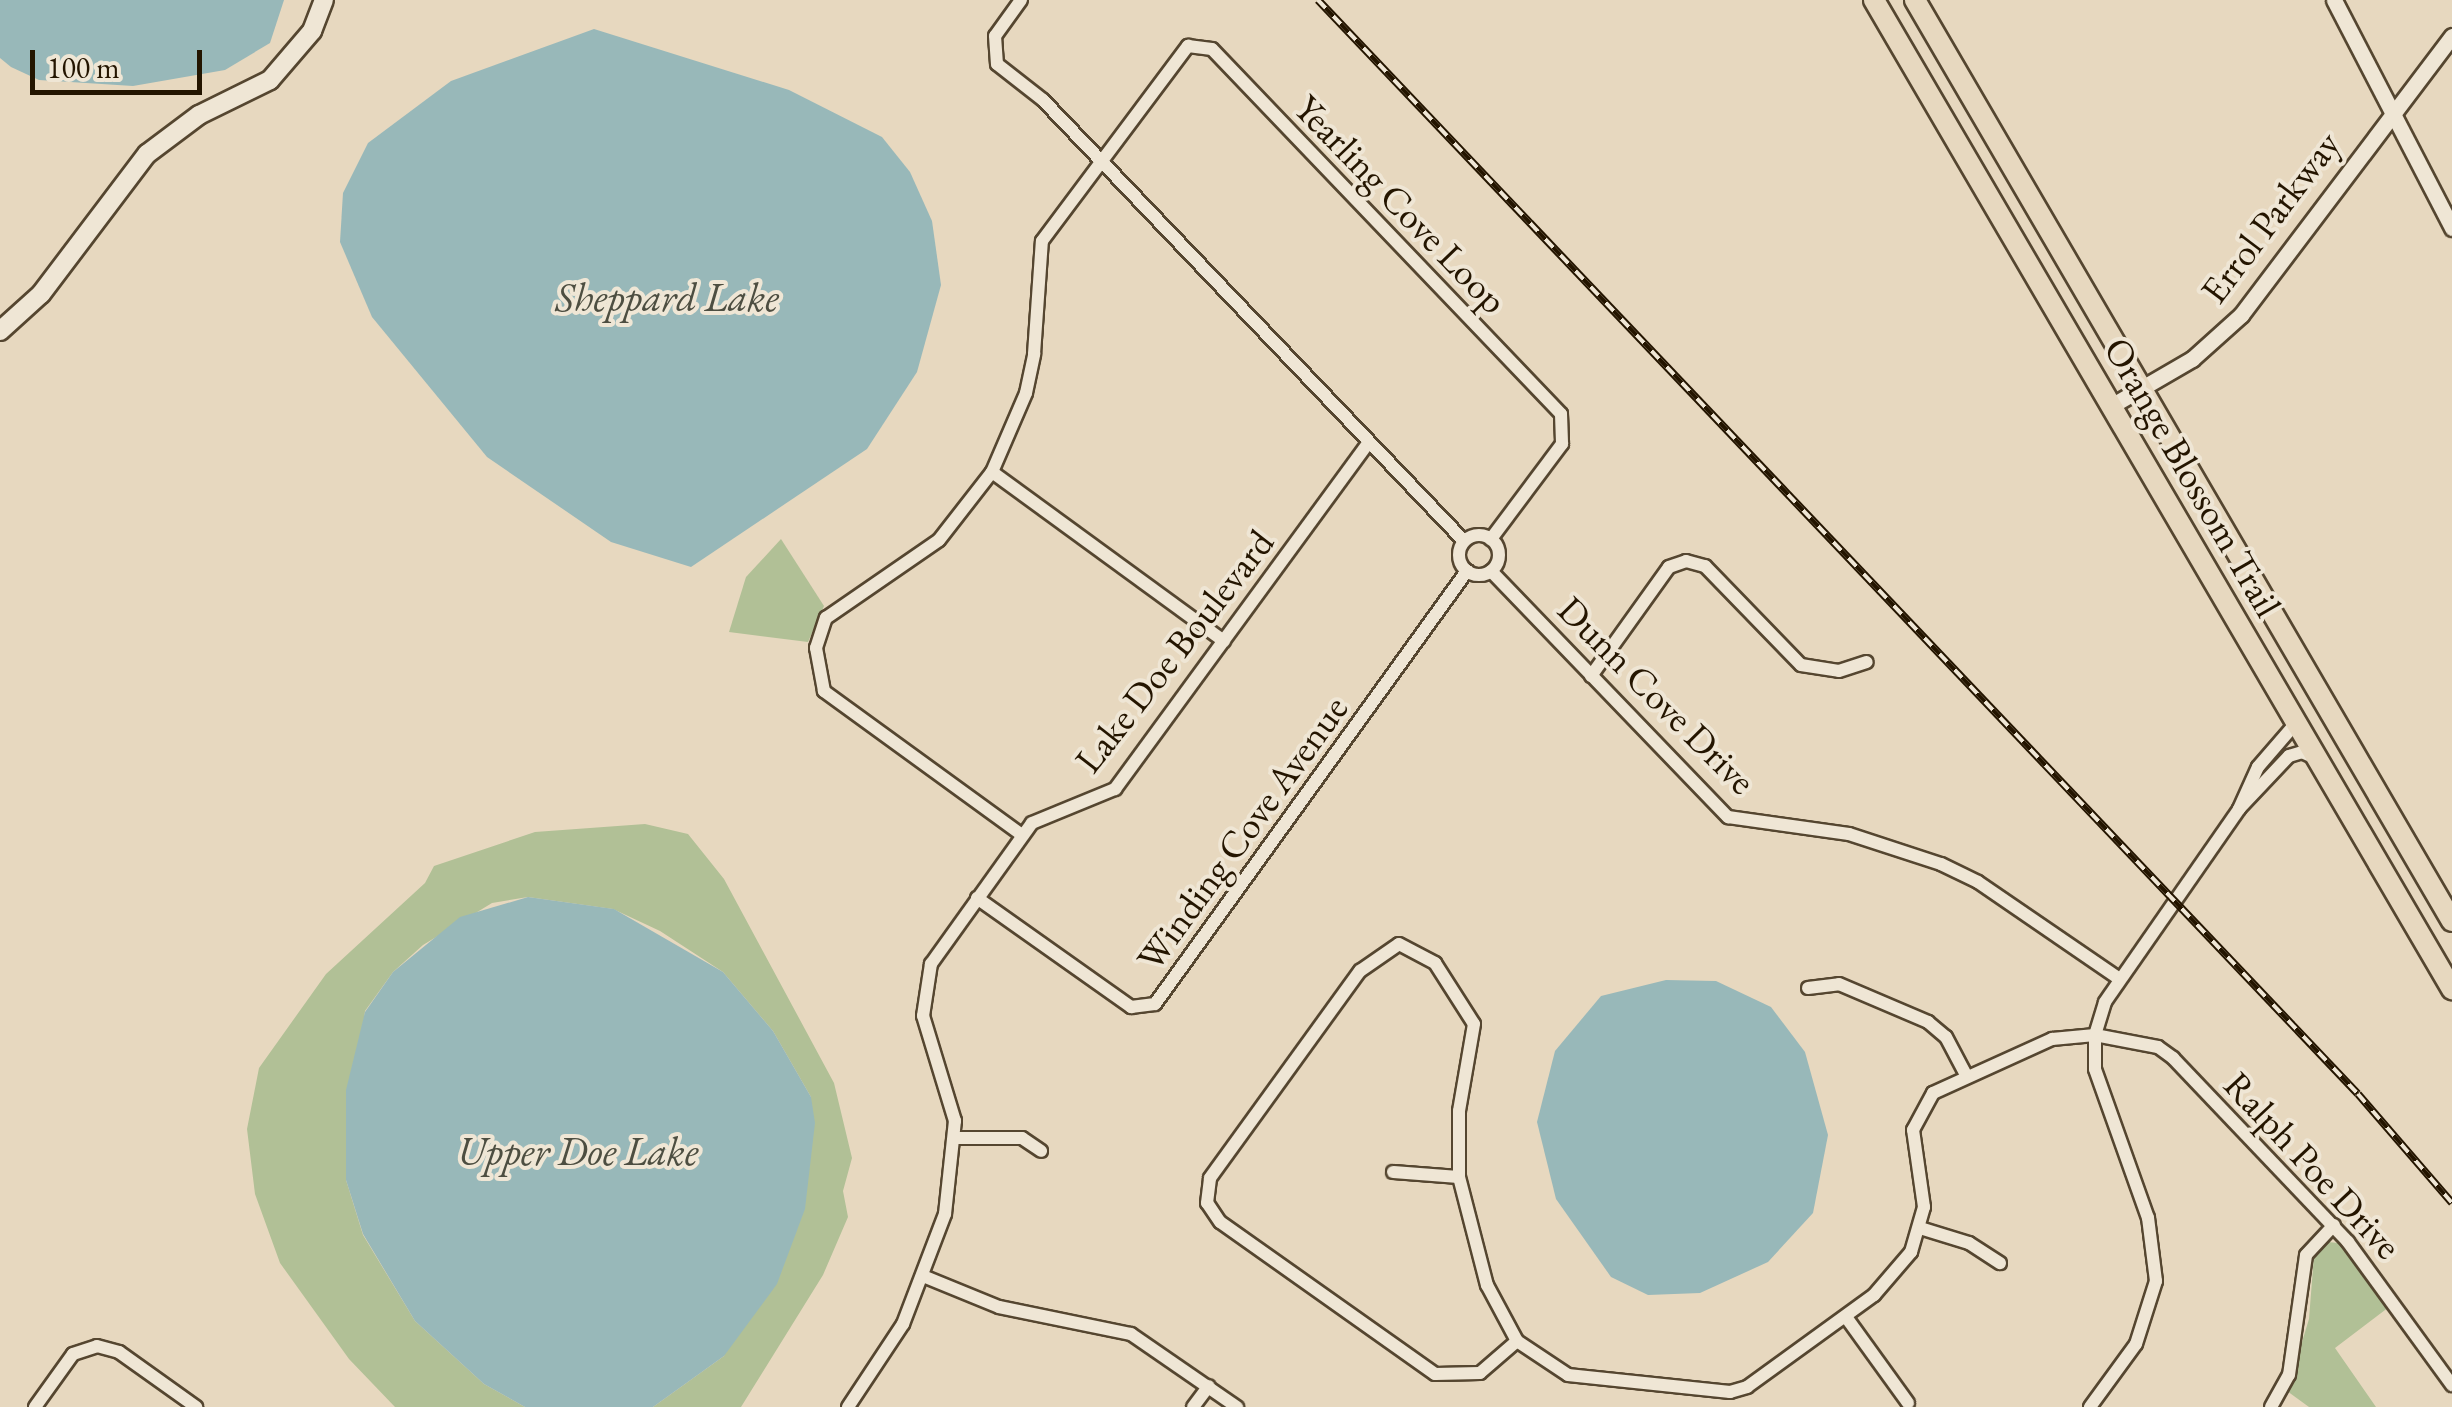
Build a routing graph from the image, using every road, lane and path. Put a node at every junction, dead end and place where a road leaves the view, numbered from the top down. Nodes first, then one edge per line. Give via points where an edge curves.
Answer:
1 (324, 0) edge
2 (1021, 0) edge
3 (1874, 0) edge
4 (1915, 0) edge
5 (2334, 0) edge
6 (1893, 32) junction
7 (2452, 36) edge
8 (1947, 54) junction
9 (1922, 82) junction
10 (1976, 106) junction
11 (2392, 111) junction
12 (1100, 159) junction
13 (2452, 228) edge
14 (0, 330) edge
15 (2142, 388) junction
16 (2112, 406) junction
17 (1368, 443) junction
18 (992, 472) junction
19 (1490, 539) junction
20 (1464, 541) junction
21 (1467, 571) junction
22 (1491, 571) junction
23 (1224, 640) junction
24 (1867, 662) dead end
25 (2267, 672) junction
26 (1591, 676) junction
27 (2318, 690) junction
28 (2296, 723) junction
29 (2352, 749) junction
30 (2318, 761) junction
31 (2238, 808) junction
32 (1022, 836) junction
33 (977, 898) junction
34 (2452, 921) edge
35 (2118, 978) junction
36 (1808, 988) dead end
37 (2452, 989) edge
38 (2095, 1035) junction
39 (1965, 1073) junction
40 (955, 1138) junction
41 (1040, 1151) dead end
42 (1394, 1172) dead end
43 (1459, 1177) junction
44 (2334, 1226) junction
45 (1920, 1228) junction
46 (2000, 1262) dead end
47 (923, 1276) junction
48 (1846, 1317) junction
49 (1517, 1341) junction
50 (2452, 1385) edge
51 (1208, 1386) junction
52 (1908, 1403) dead end
53 (35, 1407) edge
54 (196, 1407) edge
55 (848, 1407) edge
56 (1193, 1407) edge
57 (1237, 1407) edge
58 (2090, 1407) edge
59 (2270, 1407) edge

1 - 14 main road via 312,31 270,80 199,115 147,154 42,294
2 - 12 street via 994,36 994,57
3 - 6 main road, Orange Blossom Trail
4 - 8 main road, Orange Blossom Trail
5 - 11 street
6 - 8 main road via 1916,52
6 - 9 main road, Orange Blossom Trail
7 - 11 street, Errol Parkway
8 - 10 main road, Orange Blossom Trail
9 - 10 main road via 1948,84
9 - 16 main road, Orange Blossom Trail
10 - 15 main road, Orange Blossom Trail
11 - 13 street
11 - 15 street, Errol Parkway via 2241,314 2192,359
12 - 17 street
12 - 18 street via 1042,240 1028,380
12 - 19 street, Yearling Cove Loop via 1178,53 1201,44 1212,49 1561,414 1562,444
15 - 16 street, Errol Parkway
15 - 27 main road, Orange Blossom Trail
16 - 25 main road, Orange Blossom Trail
17 - 20 street
17 - 23 street, Lake Doe Boulevard
18 - 23 street
18 - 32 street via 939,540 826,618 816,672 824,691
19 - 20 street
19 - 22 street via 1499,554
20 - 21 street via 1459,560
21 - 22 street
21 - 33 street, Winding Cove Avenue via 1155,1004 1132,1007
22 - 26 street, Dunn Cove Drive
23 - 32 street, Lake Doe Boulevard via 1115,789 1094,802 1040,816
24 - 26 street via 1839,671 1801,664 1705,566 1686,561 1669,568
25 - 27 main road via 2289,690
25 - 28 main road, Orange Blossom Trail
26 - 35 street, Dunn Cove Drive via 1728,817 1849,834 1940,864 1978,882
27 - 29 main road, Orange Blossom Trail
28 - 29 main road via 2326,729
28 - 30 main road, Orange Blossom Trail
28 - 31 street via 2258,767
29 - 34 main road, Orange Blossom Trail
30 - 31 street via 2293,754
30 - 37 main road, Orange Blossom Trail
31 - 35 street
32 - 33 street, Lake Doe Boulevard
33 - 40 street, Lake Doe Boulevard via 931,964 922,1005 953,1104
35 - 38 street
36 - 39 street via 1839,984 1928,1022 1946,1037
38 - 39 street, Ralph Poe Drive via 2052,1039
38 - 44 street, Ralph Poe Drive via 2158,1047 2173,1058
38 - 58 street via 2095,1069 2148,1218 2156,1281 2141,1334
39 - 45 street, Ralph Poe Drive via 1933,1093 1916,1119 1924,1185
40 - 41 street via 1022,1138
40 - 47 street, Lake Doe Boulevard via 942,1230
42 - 43 street
43 - 49 street via 1478,1262
43 - 49 street via 1459,1111 1474,1024 1441,969 1404,944 1360,971 1210,1178 1207,1203 1220,1222 1435,1374 1480,1373
44 - 50 street, Ralph Poe Drive
44 - 59 street via 2306,1255 2289,1375
45 - 46 street via 1969,1243
45 - 48 street via 1896,1272
47 - 51 street via 1000,1307 1131,1334
47 - 55 street, Lake Doe Boulevard via 894,1340
48 - 49 street via 1748,1387 1730,1392 1581,1379
48 - 52 street
51 - 56 street
51 - 57 street
53 - 54 street via 73,1354 97,1346 119,1352

